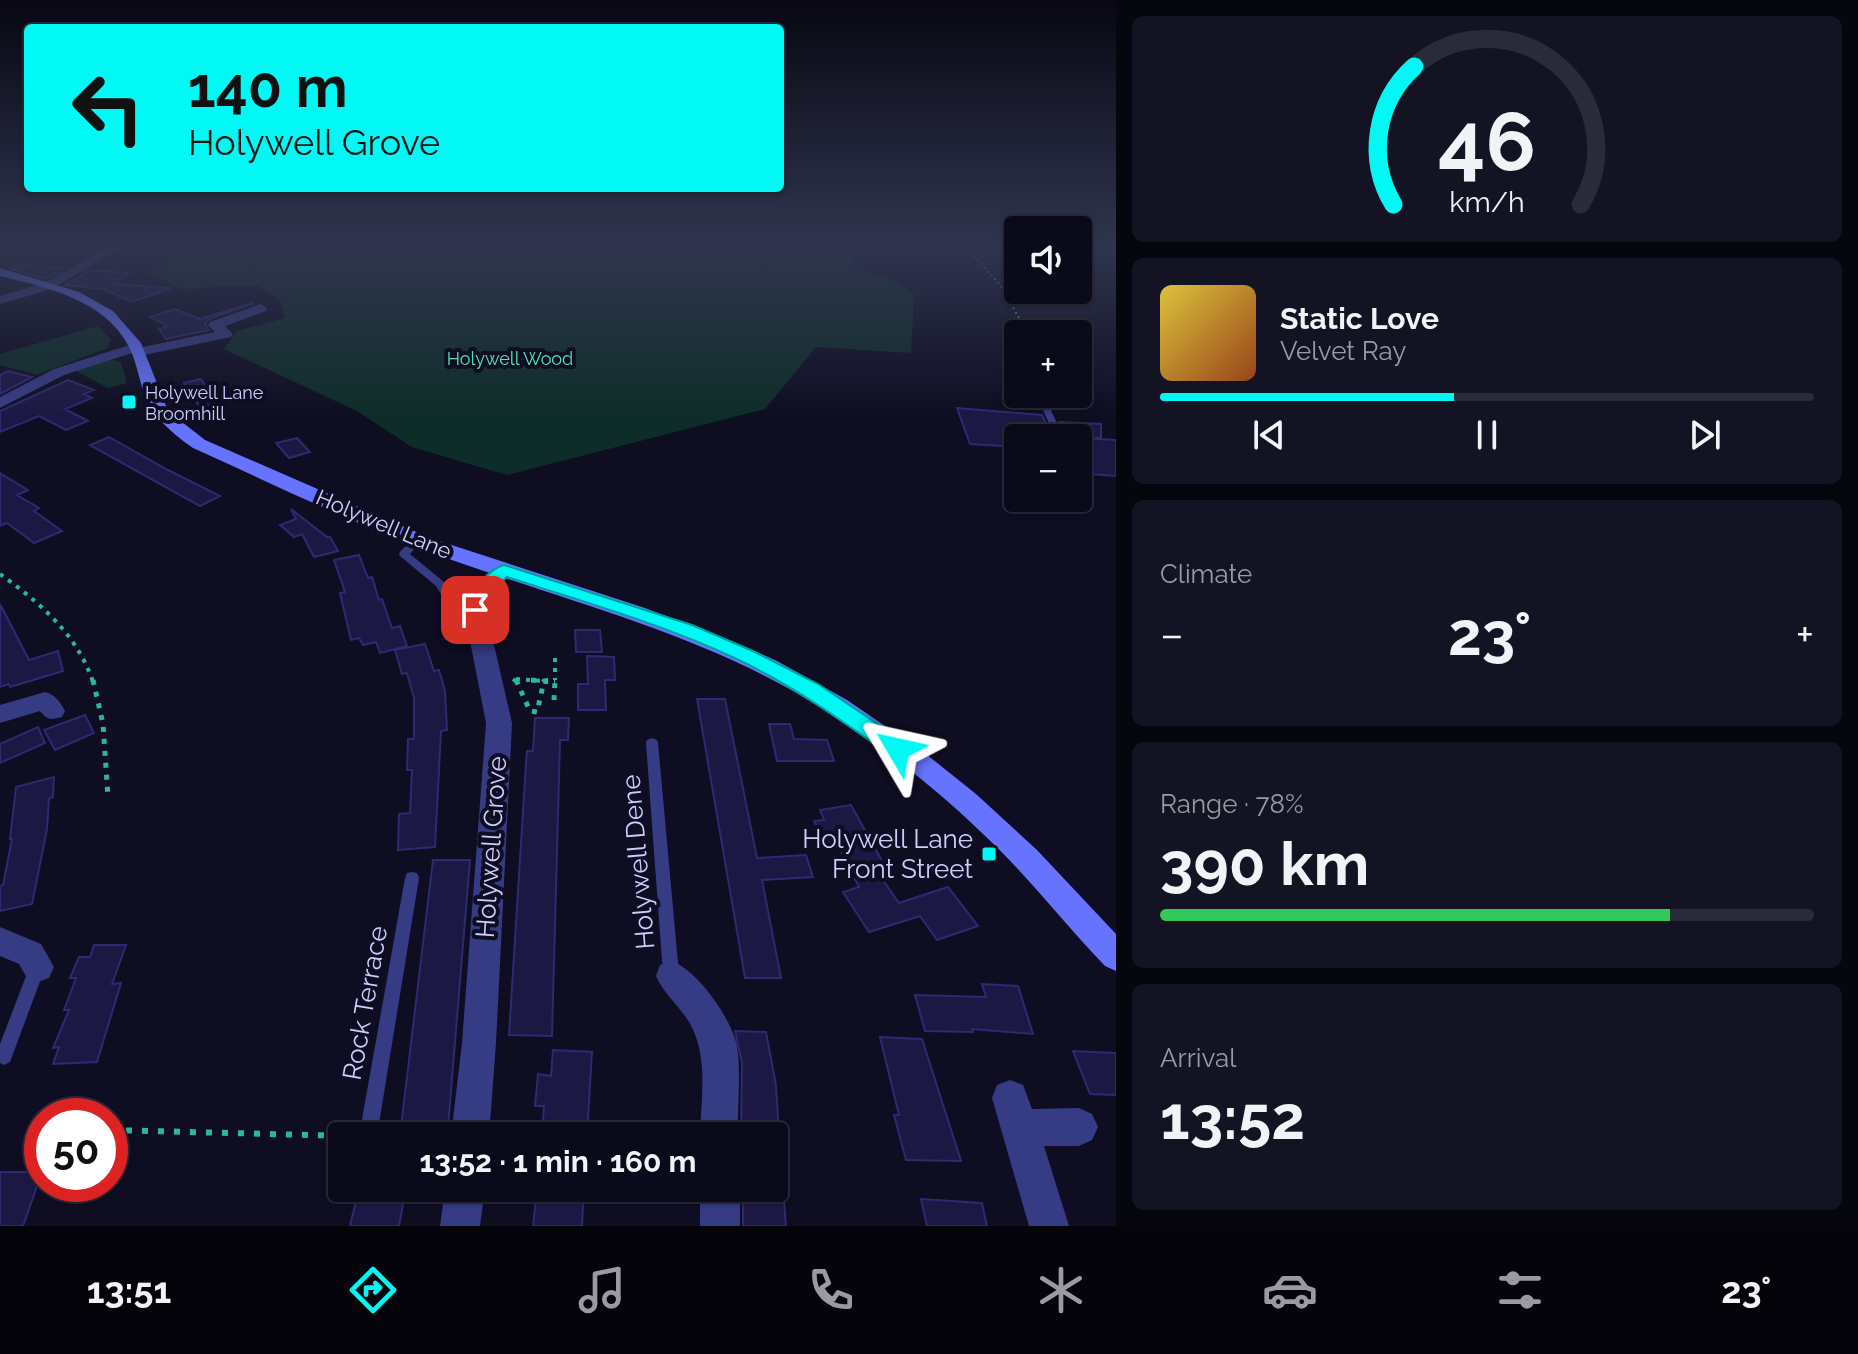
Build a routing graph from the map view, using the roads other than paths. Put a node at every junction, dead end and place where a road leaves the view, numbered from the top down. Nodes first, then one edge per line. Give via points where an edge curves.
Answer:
1 (88, 302) edge
2 (261, 308) dead end
3 (137, 350) junction
4 (0, 403) edge
5 (417, 540) junction
6 (504, 570) junction
7 (475, 610) junction
8 (53, 711) dead end
9 (0, 714) edge
10 (652, 743) dead end
11 (412, 878) dead end
12 (0, 941) edge
13 (1116, 956) edge
14 (38, 967) joint
15 (672, 976) joint
16 (4, 1056) dead end
17 (370, 1122) edge
18 (471, 1122) edge
19 (719, 1122) edge
20 (1079, 1127) dead end
21 (463, 1202) edge
22 (720, 1202) edge
23 (460, 1226) edge
24 (720, 1226) edge
25 (1049, 1226) edge

1 - 3 main road, Holywell Lane via 121,327
2 - 3 street via 215,325 226,334
3 - 4 street via 59,372
3 - 5 main road, Holywell Lane via 158,408 199,444
5 - 6 main road, Holywell Lane
5 - 7 lane via 404,554 440,584 455,609
6 - 7 street via 482,591
6 - 13 main road, Holywell Lane via 686,630 811,689 965,800
7 - 18 street, Holywell Grove via 478,636 504,677
8 - 9 street via 45,701
10 - 15 lane, Holywell Dene
11 - 17 lane, Rock Terrace
12 - 14 street via 30,954
14 - 16 lane
15 - 19 street via 698,1005 719,1044
20 - 25 street via 1015,1113
21 - 23 street
22 - 24 street

